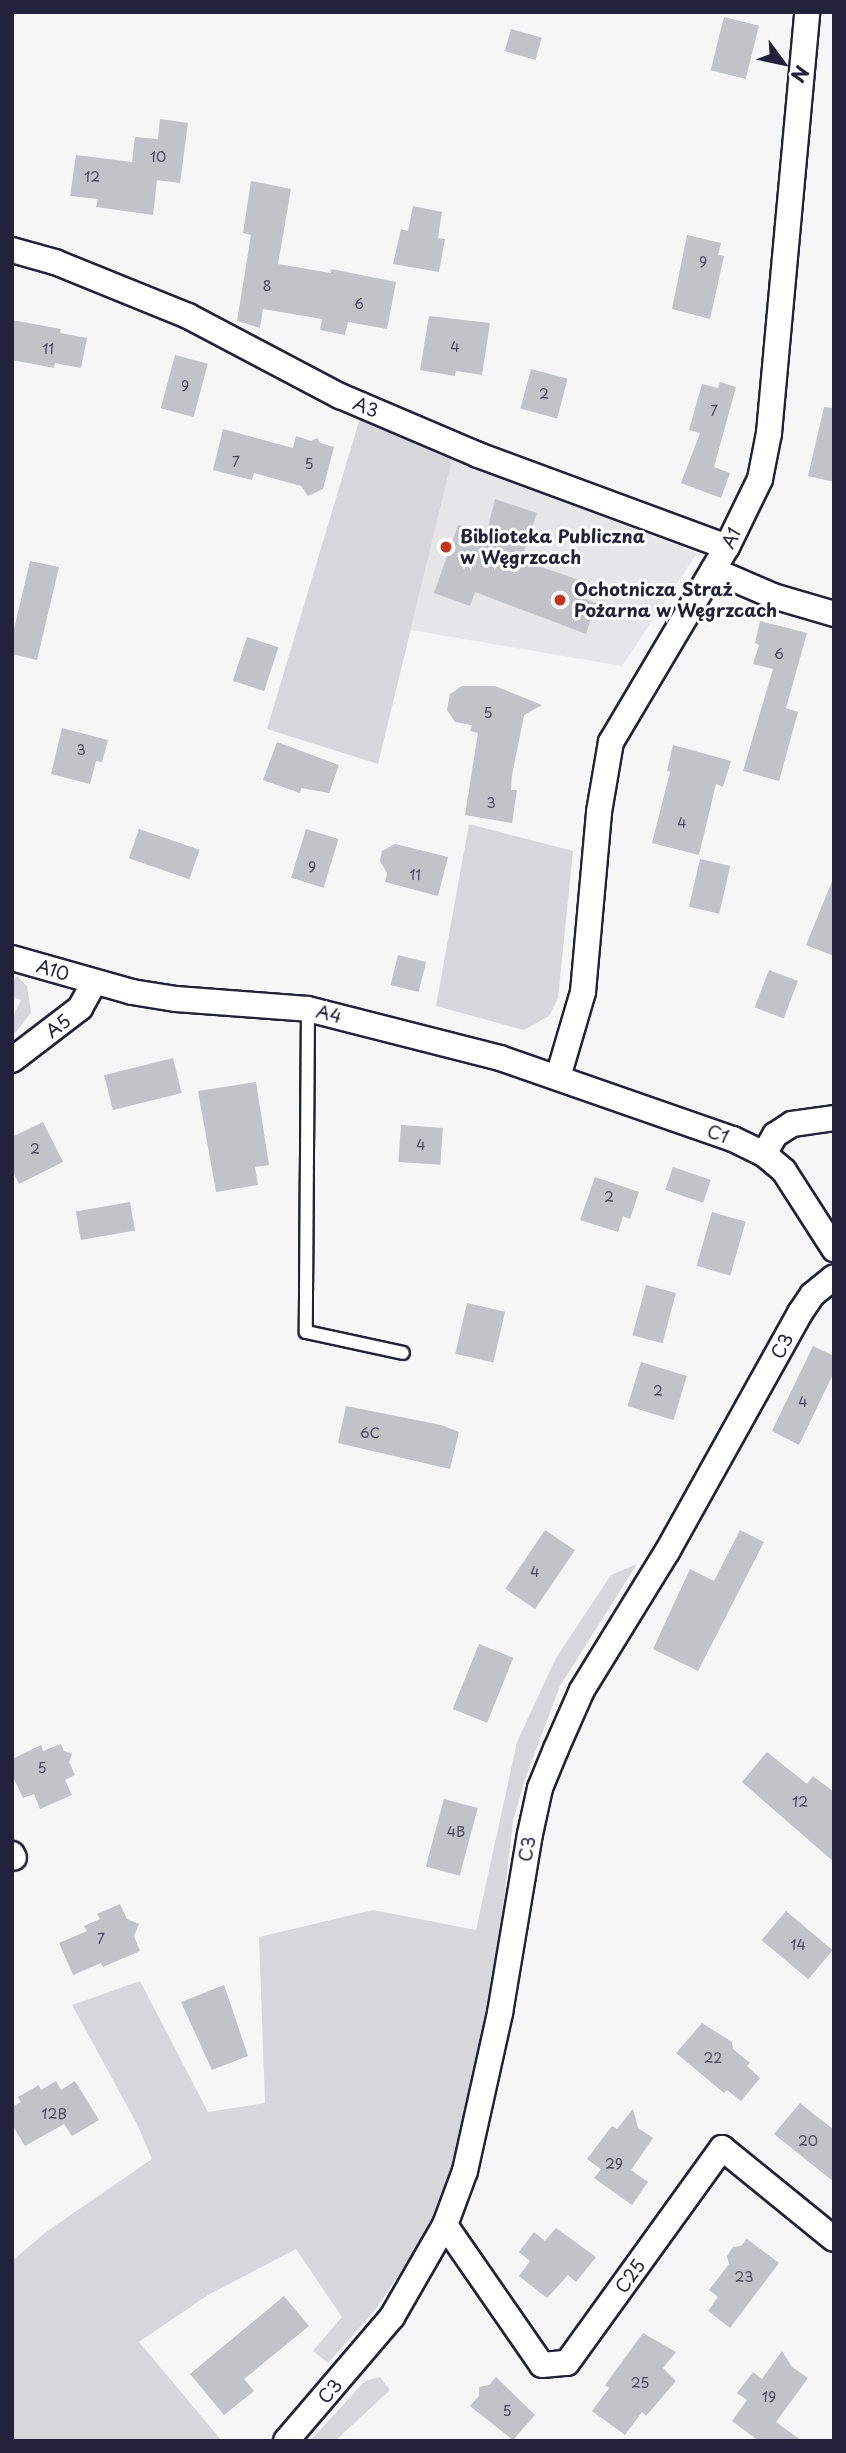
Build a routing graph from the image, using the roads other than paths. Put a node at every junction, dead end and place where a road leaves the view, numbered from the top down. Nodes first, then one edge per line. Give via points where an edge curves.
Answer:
1 (807, 12) edge
2 (12, 250) edge
3 (727, 547) junction
4 (713, 570) junction
5 (834, 614) edge
6 (12, 958) edge
7 (94, 983) junction
8 (309, 1009) junction
9 (12, 1060) edge
10 (558, 1077) junction
11 (834, 1118) edge
12 (764, 1154) junction
13 (834, 1249) edge
14 (834, 1277) edge
15 (403, 1353) dead end
16 (445, 2225) junction
17 (834, 2239) edge
18 (286, 2441) edge

1 - 3 street, A1 via 769,433 761,479
2 - 3 street, A3 via 55,262 188,316 340,396 478,455
3 - 4 street, A1
4 - 5 street via 773,596
4 - 10 street, A1 via 611,742 599,812 583,992
6 - 7 street, A10
7 - 8 street, A4 via 176,999
7 - 9 street, A5 via 80,1007
8 - 10 street, A4
8 - 15 lane via 306,1332
10 - 12 street, C1
11 - 12 street via 792,1125 775,1135
12 - 13 street, C1 via 794,1184
14 - 16 street, C3 via 812,1295 800,1313 667,1552 582,1690 556,1749 540,1788 530,1834 500,2013 465,2171
16 - 17 street, C25 via 542,2365 567,2362 722,2148
16 - 18 street, C3 via 392,2317

